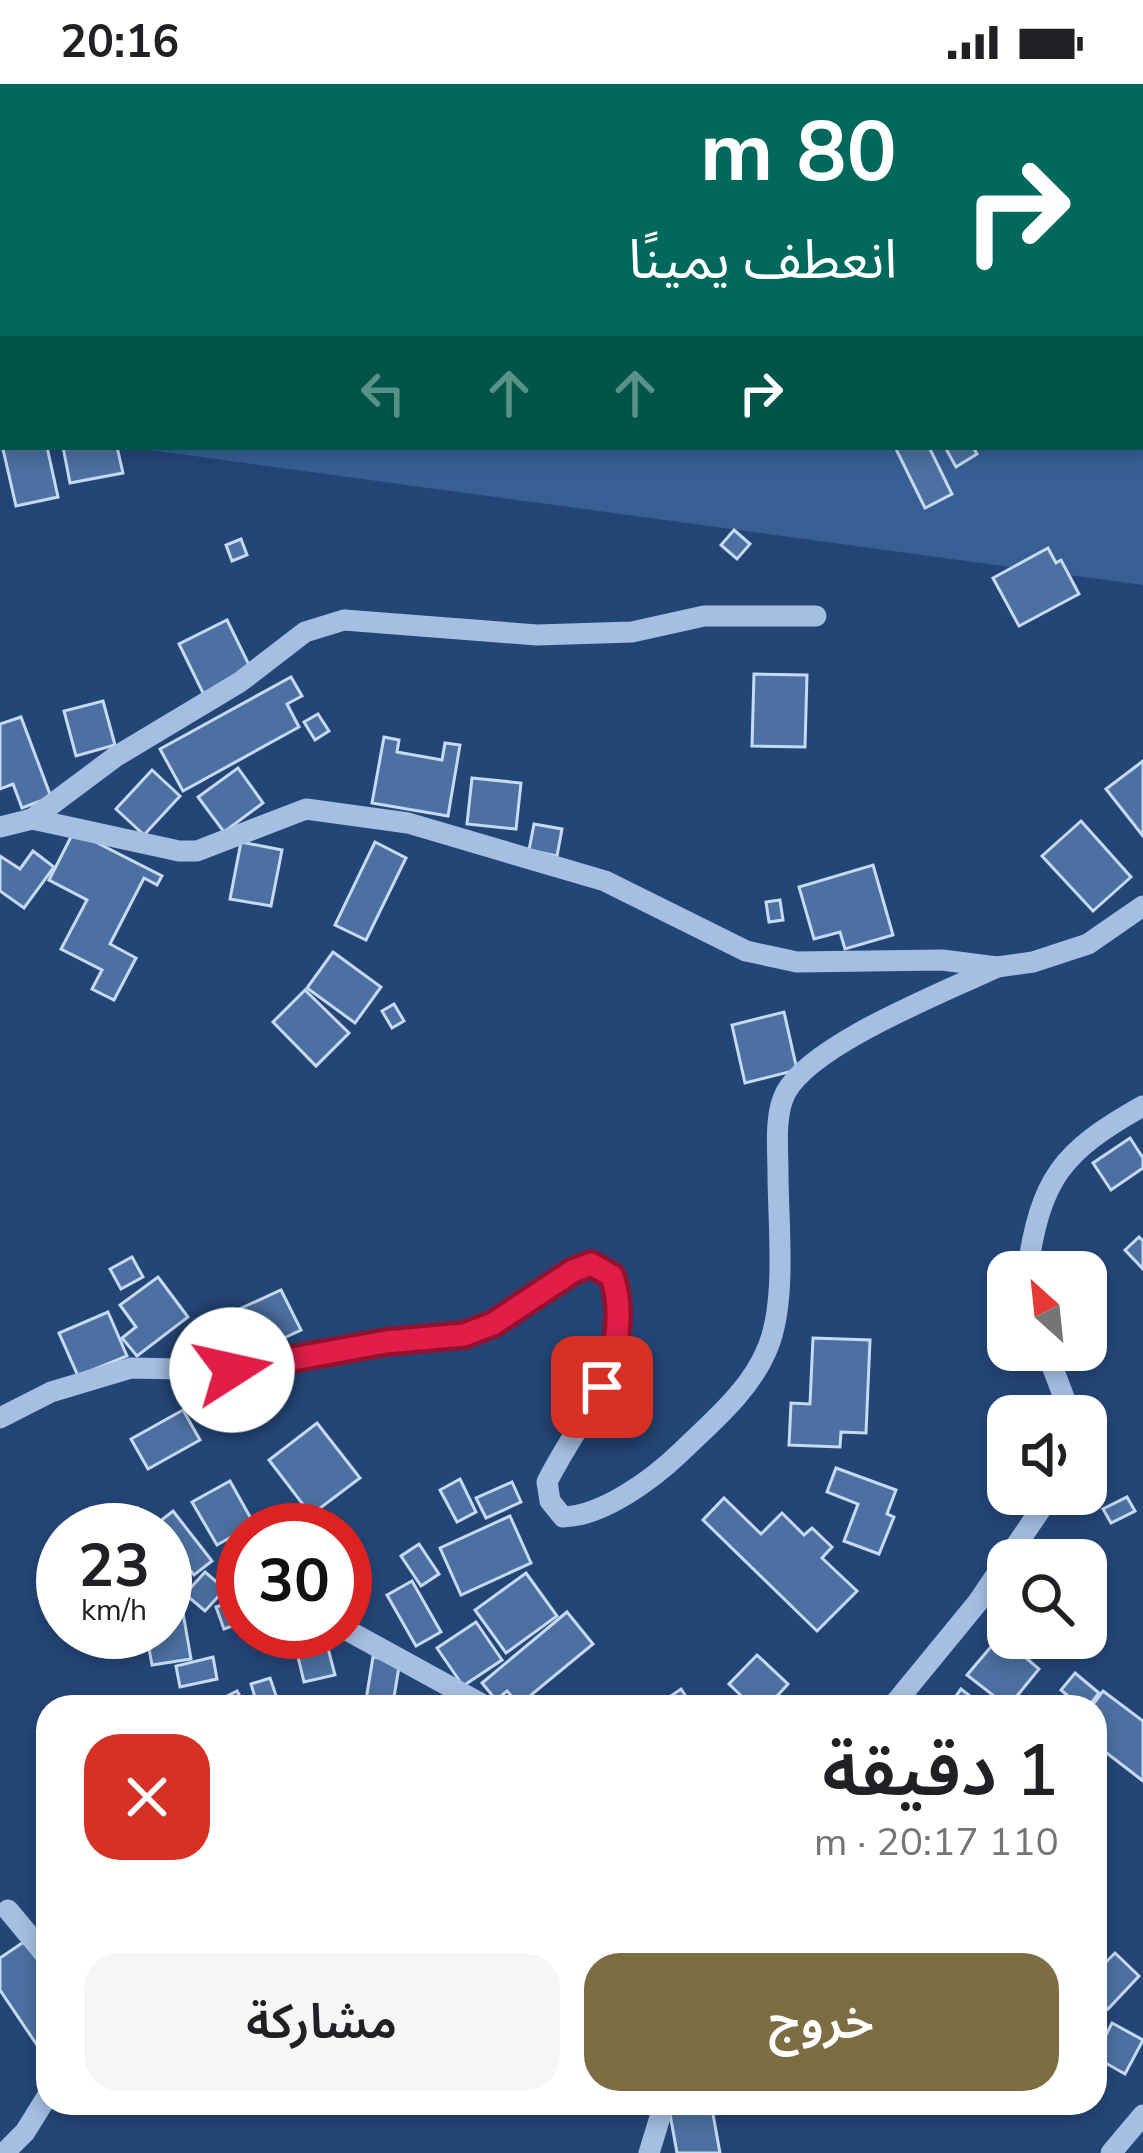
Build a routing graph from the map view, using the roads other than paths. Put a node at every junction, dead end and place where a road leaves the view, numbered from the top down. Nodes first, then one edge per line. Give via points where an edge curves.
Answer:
1 (816, 616) dead end
2 (32, 819) junction
3 (0, 827) edge
4 (1143, 906) edge
5 (998, 967) junction
6 (1143, 1106) edge
7 (1031, 1251) edge
8 (0, 1418) edge
9 (1037, 1515) edge
10 (372, 1644) edge
11 (465, 1695) edge
12 (902, 1695) edge
13 (8, 1910) dead end
14 (36, 1944) edge
15 (36, 2114) edge
16 (661, 2115) edge
17 (1143, 2115) edge
18 (4, 2153) edge
19 (649, 2153) edge
20 (1111, 2153) edge

1 - 2 street via 704,616 632,632 537,635 344,620 305,632
2 - 3 street
2 - 5 street via 179,851 222,845 305,809 408,823 605,881 746,951 796,962
4 - 5 street via 1088,944
5 - 8 street via 859,1034 805,1069 784,1094 778,1298 769,1346 736,1399 651,1481 578,1517 563,1517 547,1482 616,1358 616,1289 612,1276 591,1264 464,1335 232,1370 130,1368
6 - 7 street via 1068,1157 1041,1199
9 - 12 street
10 - 11 street
13 - 14 street
15 - 18 street
16 - 19 street
17 - 20 street

